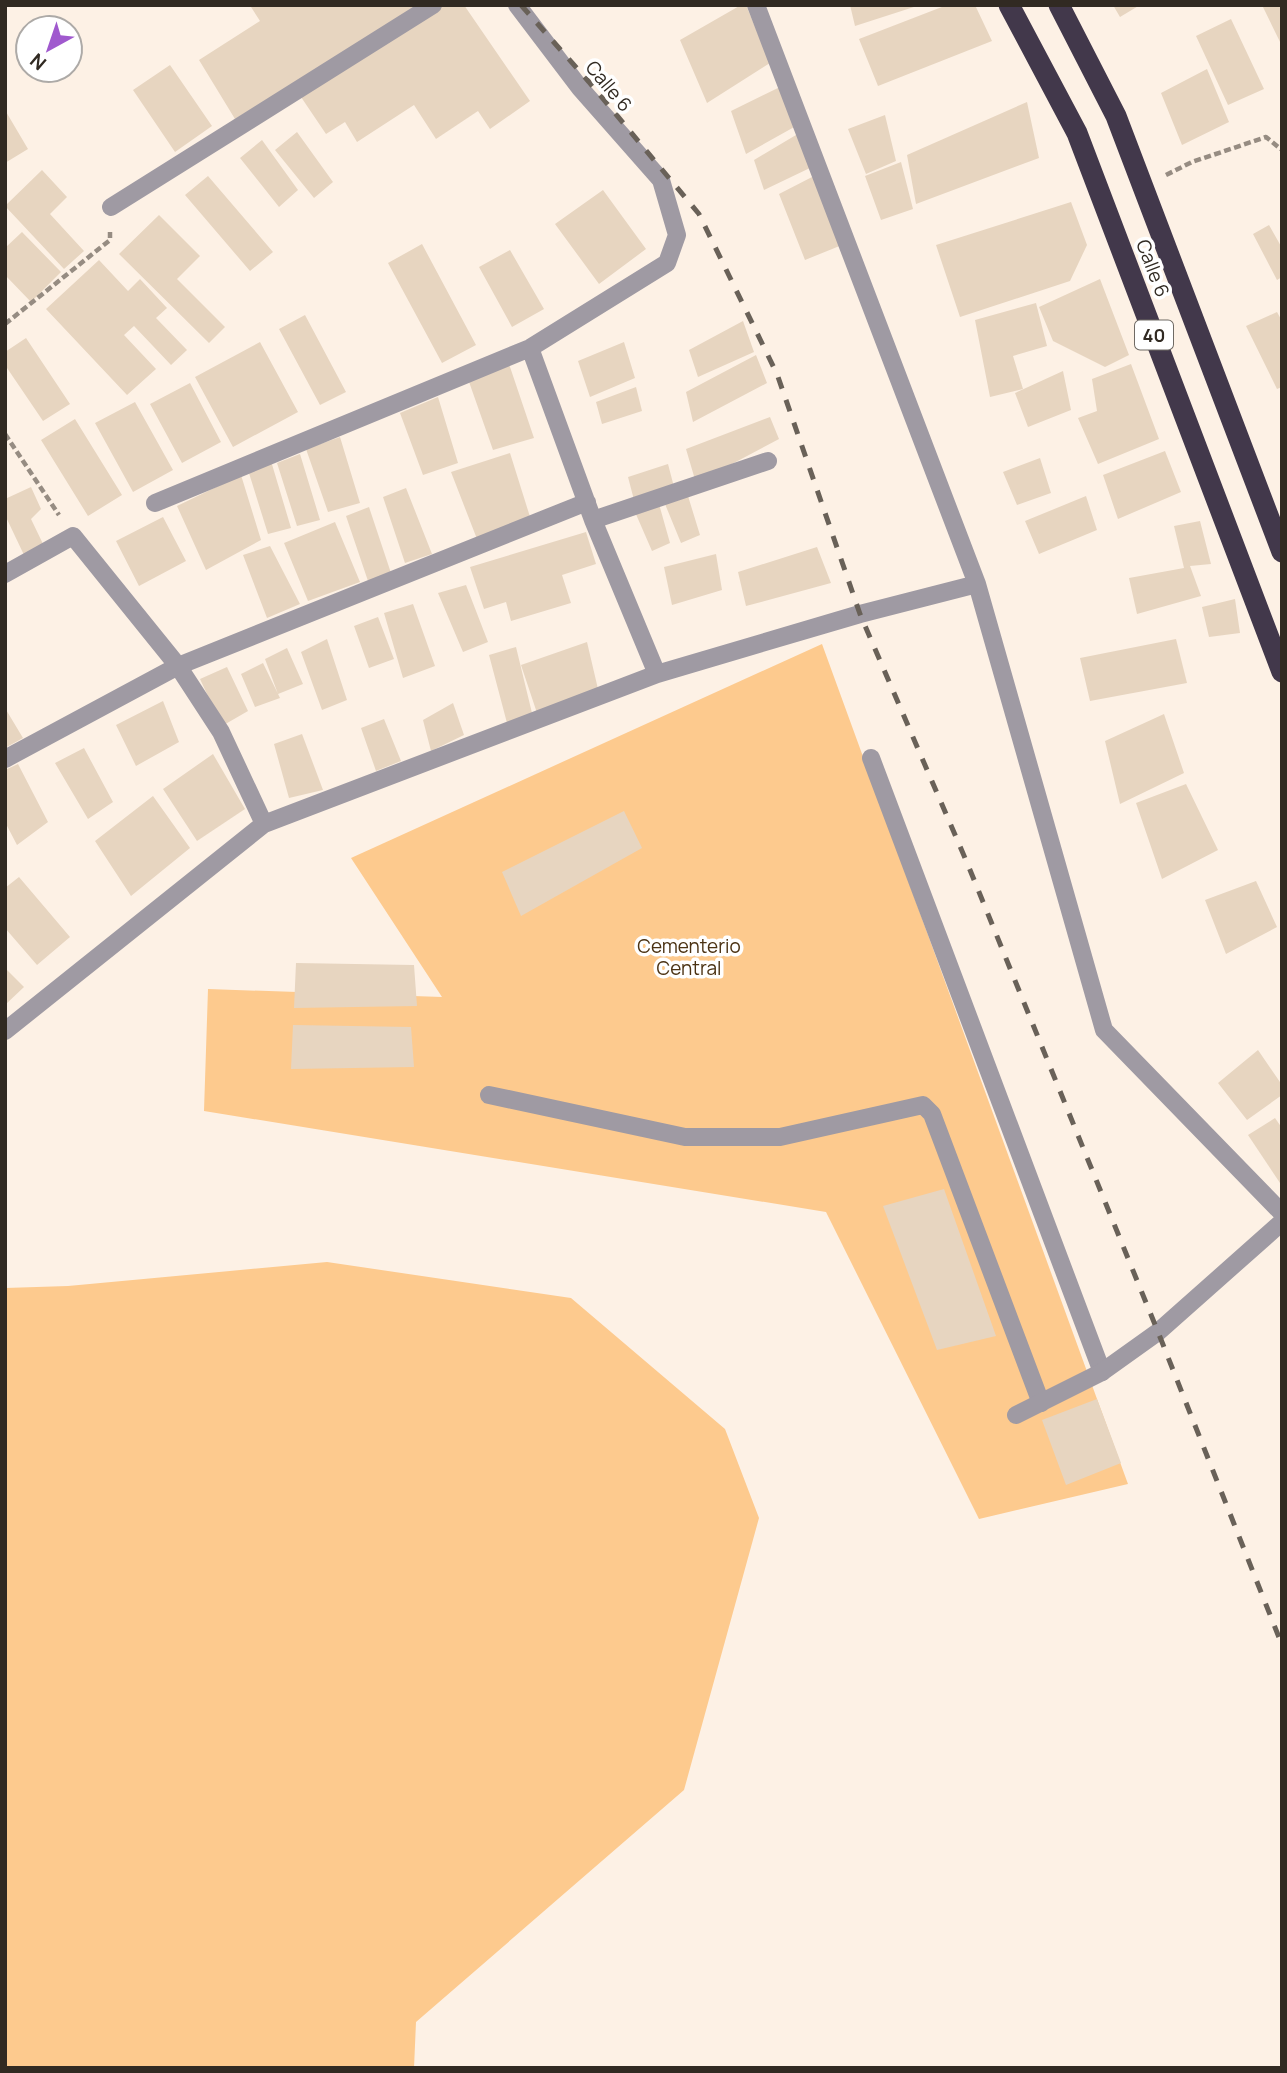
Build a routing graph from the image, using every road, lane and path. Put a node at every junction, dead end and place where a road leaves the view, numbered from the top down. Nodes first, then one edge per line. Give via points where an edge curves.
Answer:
1 (433, 5) edge
2 (517, 5) edge
3 (756, 5) edge
4 (1009, 5) edge
5 (1059, 5) edge
6 (1282, 150) edge
7 (1143, 186) junction
8 (111, 207) joint
9 (5, 324) edge
10 (530, 348) junction
11 (5, 434) edge
12 (768, 461) dead end
13 (587, 502) junction
14 (155, 503) dead end
15 (593, 520) junction
16 (73, 536) junction
17 (1282, 552) edge
18 (5, 574) edge
19 (977, 584) junction
20 (178, 666) junction
21 (1282, 672) edge
22 (657, 674) junction
23 (871, 758) dead end
24 (5, 759) edge
25 (264, 824) junction
26 (5, 1031) edge
27 (489, 1095) dead end
28 (1282, 1213) edge
29 (1282, 1222) edge
30 (1102, 1372) junction
31 (1041, 1403) junction
32 (1016, 1415) dead end

1 - 8 street
2 - 10 street, Calle 6 via 580,88 661,180 677,235 667,263
3 - 19 street
4 - 21 highway, Calle 6 / 40 via 1077,133
5 - 7 highway, Calle 6 / 40 via 1116,116
6 - 7 path via 1266,137 1192,162
7 - 17 highway, Calle 6 / 40
8 - 9 path via 110,240
10 - 13 street
10 - 14 street
11 - 16 path
12 - 15 street
13 - 15 street
13 - 20 street
15 - 22 street
16 - 18 street
16 - 20 street
19 - 22 street
19 - 28 street via 1104,1030
20 - 24 street
20 - 25 street via 221,732
22 - 25 street
23 - 30 street
25 - 26 street
27 - 31 street via 685,1138 780,1137 923,1105 932,1114
29 - 30 street via 1158,1332
30 - 31 street
31 - 32 street

